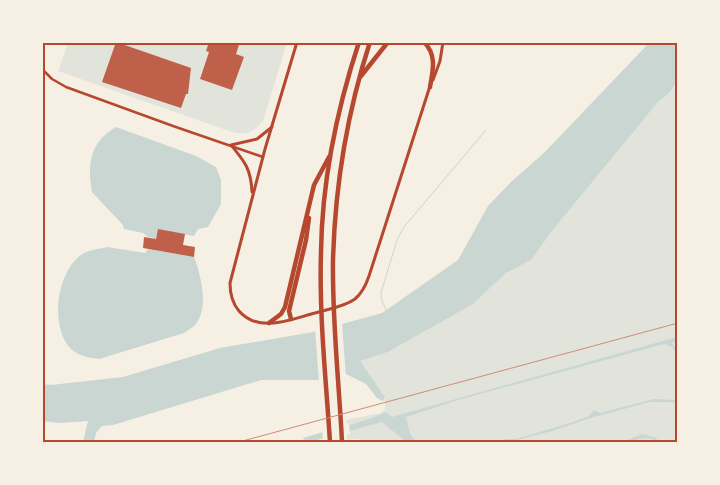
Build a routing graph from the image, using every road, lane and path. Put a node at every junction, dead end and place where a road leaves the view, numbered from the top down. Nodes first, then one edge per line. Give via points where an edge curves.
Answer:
1 (297, 42) edge
2 (359, 42) edge
3 (370, 42) edge
4 (388, 42) edge
5 (424, 42) edge
6 (443, 42) edge
7 (42, 69) edge
8 (359, 79) junction
9 (430, 87) junction
10 (272, 126) junction
11 (231, 145) junction
12 (331, 154) junction
13 (263, 157) junction
14 (252, 197) junction
15 (310, 204) junction
16 (291, 319) junction
17 (269, 323) junction
18 (330, 442) edge
19 (342, 442) edge

1 - 10 street
2 - 12 highway
3 - 8 highway
4 - 8 highway
5 - 9 highway via 434,61
6 - 9 street
7 - 11 street via 66,87
8 - 19 highway via 346,131 334,237 333,284
9 - 16 street via 364,289 347,303
10 - 11 street via 257,139
10 - 13 street
11 - 13 street
11 - 14 street via 248,166
12 - 15 highway via 314,185
12 - 18 highway via 323,219 321,288
13 - 14 street
14 - 17 street via 230,290 233,302 242,314 255,322
15 - 16 highway via 307,234 289,311
15 - 17 highway via 285,307
16 - 17 street

